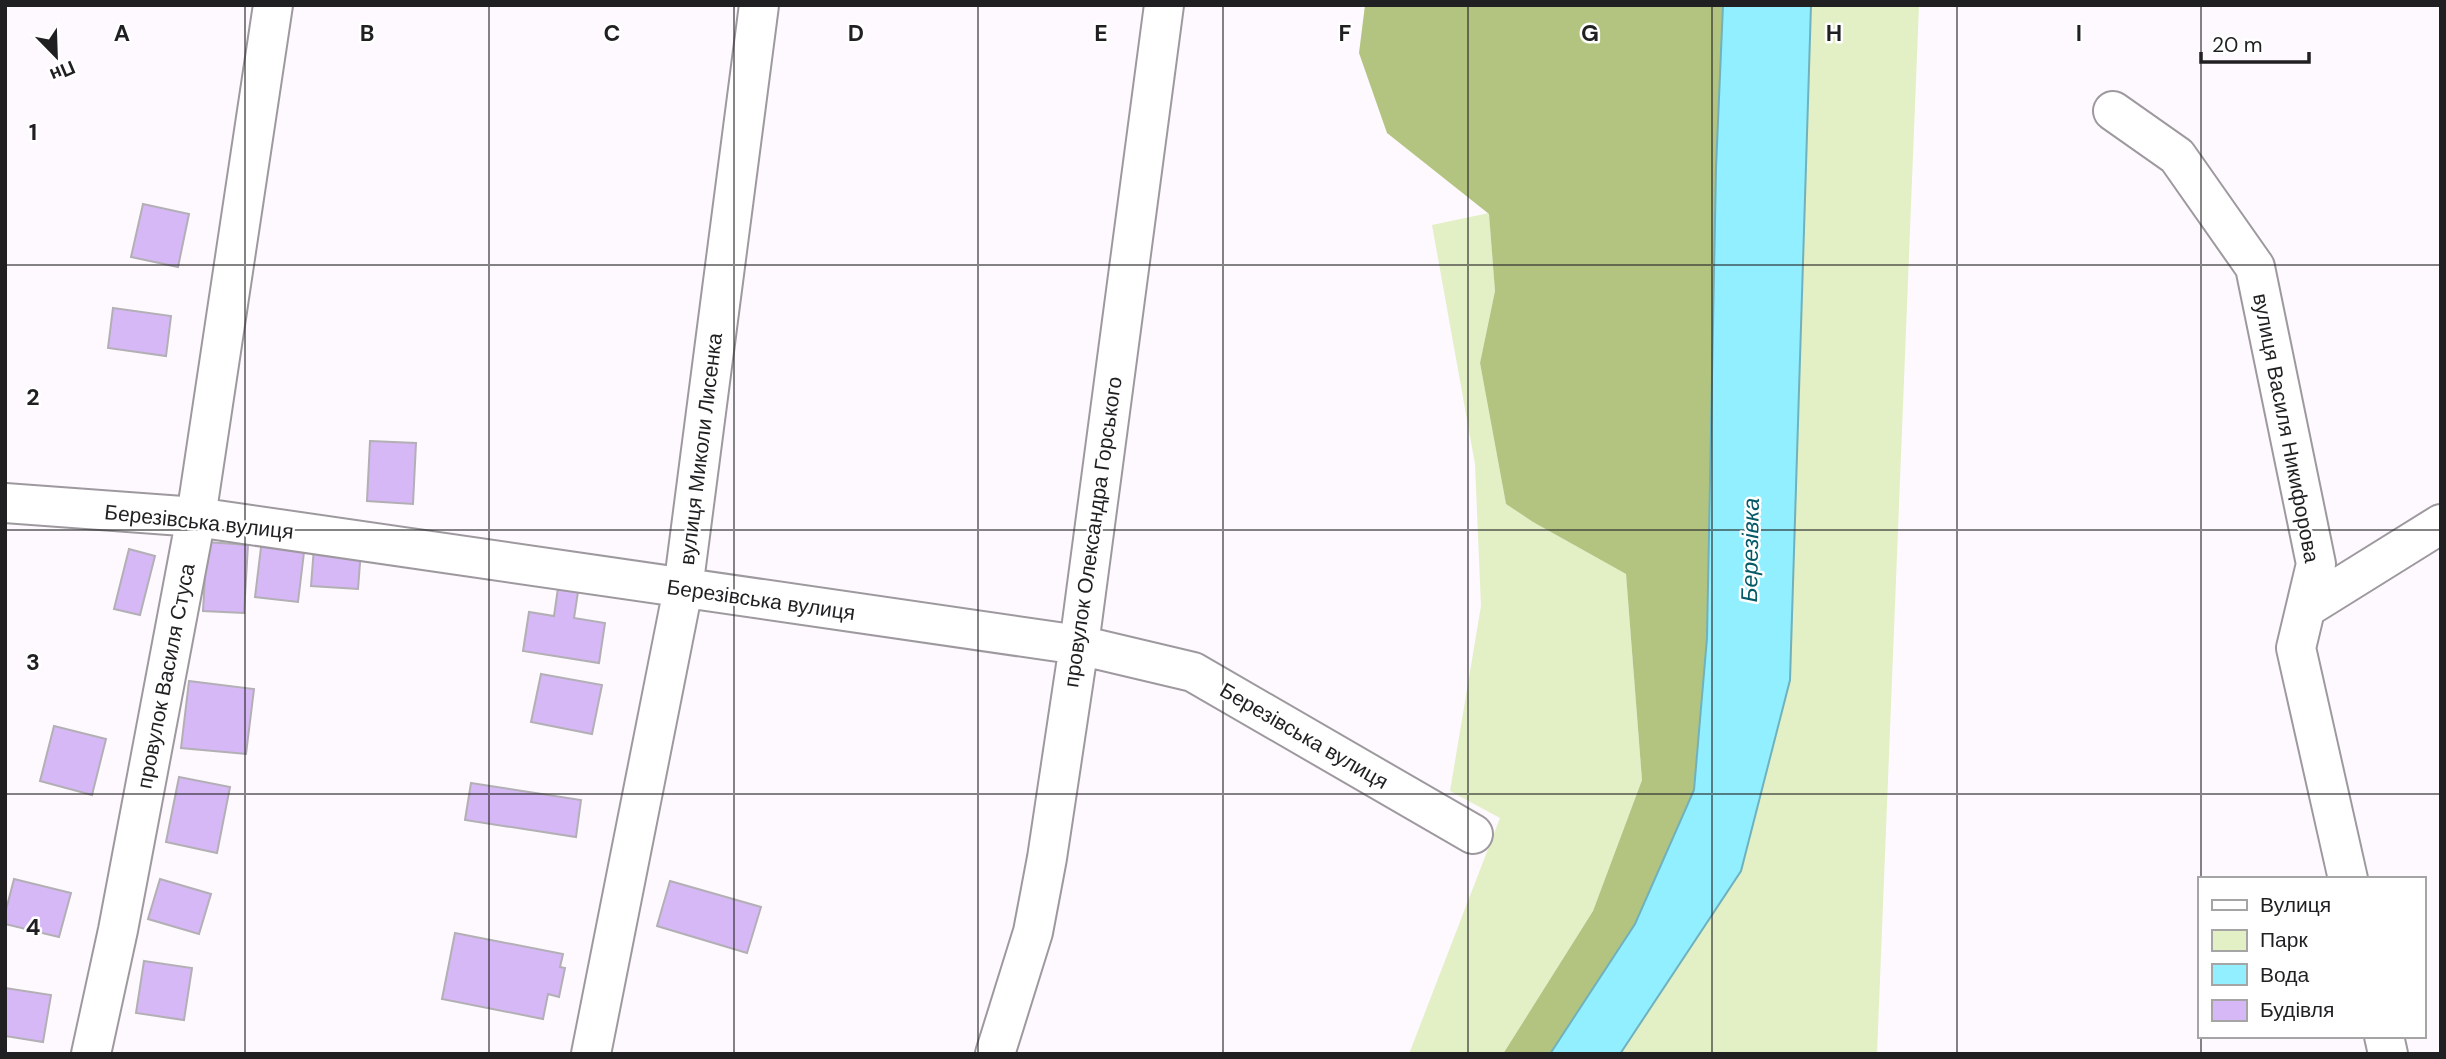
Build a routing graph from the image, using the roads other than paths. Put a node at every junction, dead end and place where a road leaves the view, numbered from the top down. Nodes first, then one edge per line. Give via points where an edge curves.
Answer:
1 (272, 5) edge
2 (759, 5) edge
3 (1164, 5) edge
4 (2113, 111) dead end
5 (5, 503) edge
6 (196, 517) junction
7 (2441, 524) edge
8 (683, 589) junction
9 (2306, 608) junction
10 (1079, 645) junction
11 (1473, 834) dead end
12 (2348, 877) edge
13 (91, 1054) edge
14 (591, 1054) edge
15 (995, 1054) edge

1 - 6 street, провулок Василя Стуса
2 - 8 street, вулиця Миколи Лисенка
3 - 10 street, провулок Олександра Горського
4 - 9 street, вулиця Василя Никифорова via 2177,156 2255,267 2316,564
5 - 6 street, Березівська вулиця
6 - 8 street, Березівська вулиця
6 - 13 street, провулок Василя Стуса
7 - 9 street
8 - 10 street, Березівська вулиця
8 - 14 street, вулиця Миколи Лисенка
9 - 12 street, вулиця Василя Никифорова via 2296,648
10 - 11 street, Березівська вулиця via 1193,672
10 - 15 street, провулок Олександра Горського via 1033,932

